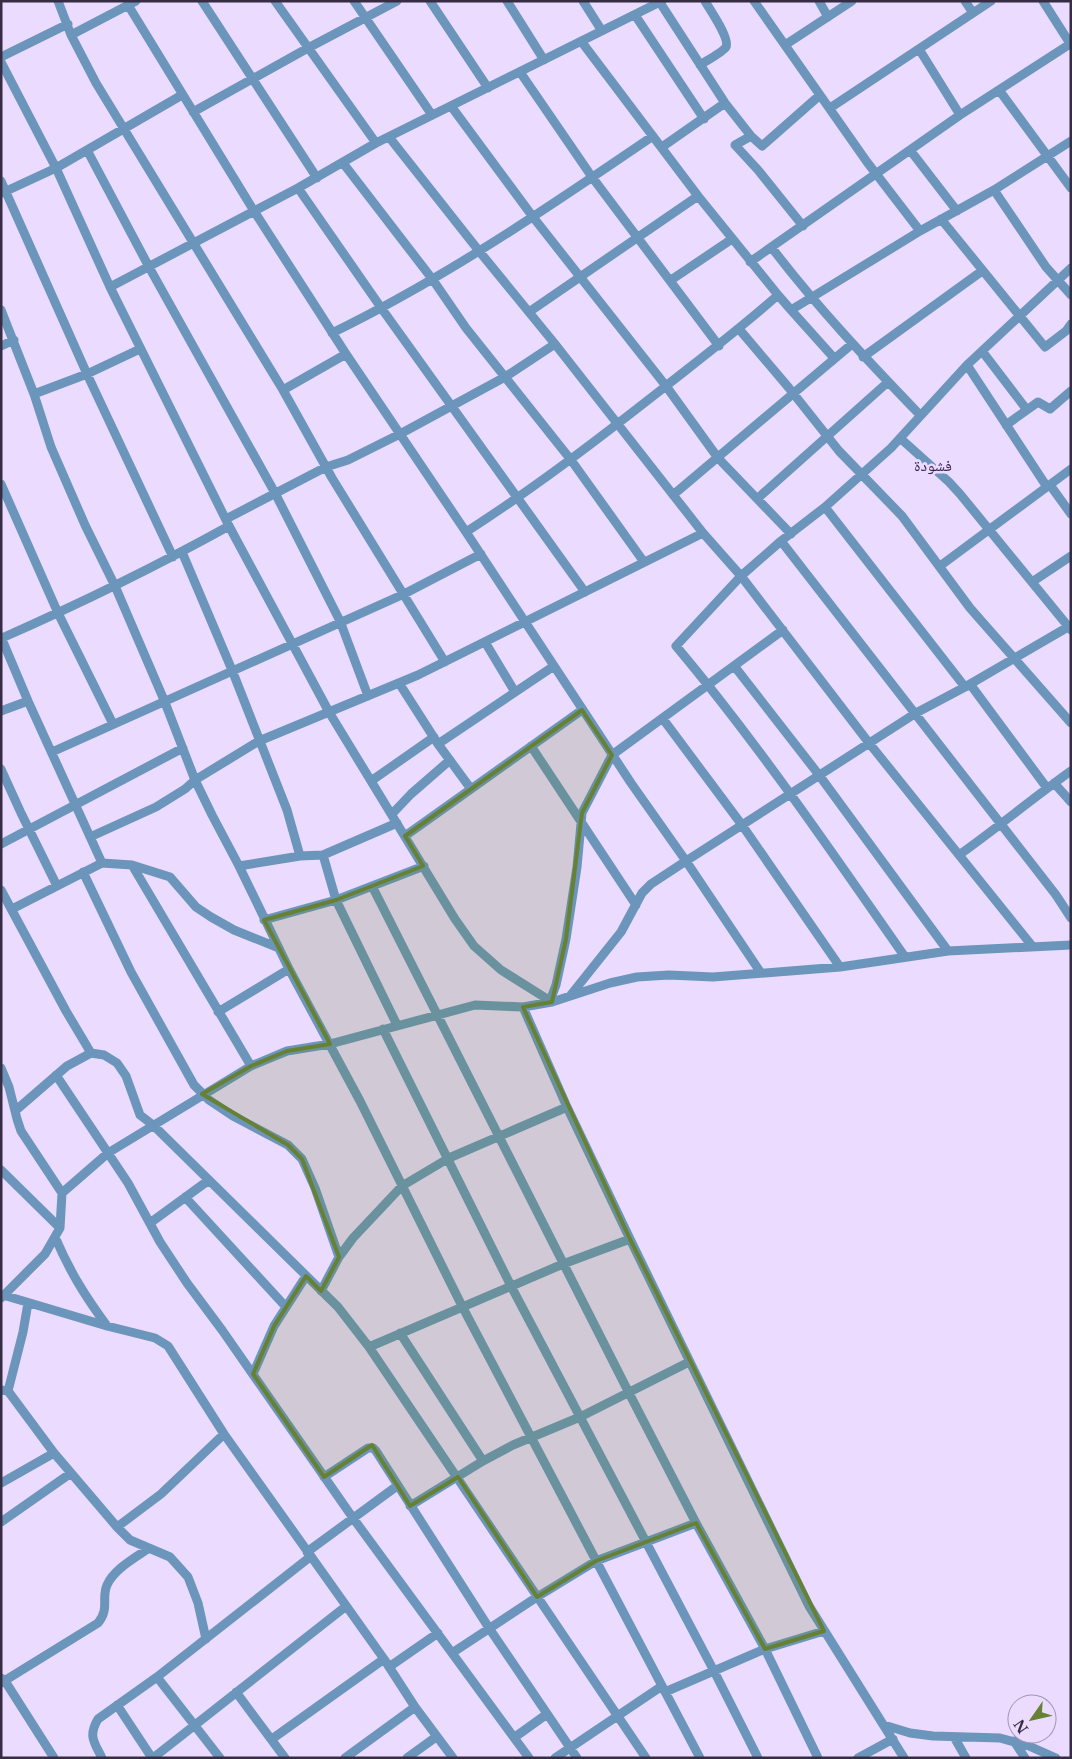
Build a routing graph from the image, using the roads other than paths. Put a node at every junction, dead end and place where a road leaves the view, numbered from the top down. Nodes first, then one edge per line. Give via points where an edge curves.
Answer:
1 (58, 1) edge
2 (202, 1) edge
3 (275, 1) edge
4 (354, 1) edge
5 (397, 1) edge
6 (430, 1) edge
7 (507, 1) edge
8 (583, 1) edge
9 (705, 1) edge
10 (754, 1) edge
11 (819, 1) edge
12 (852, 1) edge
13 (965, 1) edge
14 (992, 1) edge
15 (1043, 1) edge
16 (660, 2) edge
17 (132, 3) edge
18 (973, 13) junction
19 (635, 15) junction
20 (828, 16) junction
21 (365, 18) junction
22 (68, 24) junction
23 (602, 31) junction
24 (72, 35) junction
25 (581, 41) junction
26 (785, 45) junction
27 (1071, 45) edge
28 (308, 48) junction
29 (919, 49) junction
30 (1, 58) edge
31 (544, 60) junction
32 (1, 62) edge
33 (700, 65) junction
34 (520, 72) junction
35 (253, 79) junction
36 (488, 88) junction
37 (998, 90) junction
38 (182, 95) junction
39 (820, 95) junction
40 (725, 103) junction
41 (451, 106) junction
42 (830, 108) junction
43 (193, 112) junction
44 (432, 115) junction
45 (960, 115) junction
46 (704, 119) junction
47 (125, 128) junction
48 (653, 136) junction
49 (751, 136) junction
50 (389, 137) junction
51 (1071, 141) edge
52 (376, 143) junction
53 (662, 148) junction
54 (87, 150) junction
55 (910, 150) junction
56 (1046, 156) junction
57 (343, 163) junction
58 (56, 168) junction
59 (876, 173) junction
60 (592, 177) junction
61 (317, 178) junction
62 (1, 181) edge
63 (298, 188) junction
64 (1071, 188) edge
65 (994, 190) junction
66 (4, 193) edge
67 (698, 196) junction
68 (254, 211) junction
69 (957, 211) junction
70 (532, 217) junction
71 (941, 220) junction
72 (803, 226) junction
73 (920, 231) junction
74 (636, 238) junction
75 (732, 239) junction
76 (193, 244) junction
77 (772, 248) junction
78 (479, 251) junction
79 (750, 262) junction
80 (150, 267) junction
81 (1071, 268) edge
82 (982, 271) junction
83 (580, 277) junction
84 (432, 280) junction
85 (671, 280) junction
86 (1057, 280) junction
87 (110, 287) junction
88 (778, 295) junction
89 (1071, 295) edge
90 (812, 298) junction
91 (382, 309) junction
92 (1, 310) edge
93 (791, 310) junction
94 (529, 312) junction
95 (1020, 316) junction
96 (1071, 324) edge
97 (739, 329) junction
98 (332, 333) junction
99 (14, 340) junction
100 (555, 344) junction
101 (852, 344) junction
102 (1, 346) edge
103 (719, 346) junction
104 (140, 350) junction
105 (982, 351) junction
106 (346, 354) junction
107 (863, 357) junction
108 (834, 358) junction
109 (967, 366) junction
110 (87, 374) junction
111 (505, 377) junction
112 (888, 382) junction
113 (666, 386) junction
114 (283, 390) junction
115 (1071, 391) edge
116 (34, 394) junction
117 (794, 394) junction
118 (450, 406) junction
119 (1027, 410) junction
120 (920, 415) junction
121 (618, 425) junction
122 (1006, 425) junction
123 (400, 434) junction
124 (827, 436) junction
125 (900, 438) junction
126 (718, 458) junction
127 (571, 460) junction
128 (326, 467) junction
129 (1071, 469) edge
130 (862, 475) junction
131 (1, 484) edge
132 (1049, 486) junction
133 (275, 493) junction
134 (674, 495) junction
135 (519, 498) junction
136 (758, 498) junction
137 (825, 507) junction
138 (1071, 514) edge
139 (227, 522) junction
140 (990, 530) junction
141 (466, 532) junction
142 (703, 533) junction
143 (791, 534) junction
144 (781, 541) junction
145 (182, 552) junction
146 (481, 554) junction
147 (1071, 556) edge
148 (173, 557) junction
149 (644, 562) junction
150 (940, 566) junction
151 (741, 576) junction
152 (1032, 582) junction
153 (115, 586) junction
154 (585, 592) junction
155 (404, 594) junction
156 (58, 613) junction
157 (340, 621) junction
158 (526, 622) junction
159 (1070, 628) edge
160 (783, 630) junction
161 (2, 637) edge
162 (293, 642) junction
163 (485, 642) junction
164 (1015, 658) junction
165 (445, 662) junction
166 (554, 666) junction
167 (734, 667) junction
168 (232, 670) junction
169 (399, 683) junction
170 (709, 685) junction
171 (967, 686) junction
172 (515, 692) junction
173 (368, 696) junction
174 (164, 700) junction
175 (28, 701) junction
176 (582, 710) junction
177 (1, 711) edge
178 (330, 712) junction
179 (916, 713) junction
180 (663, 719) junction
181 (1071, 723) edge
182 (113, 724) junction
183 (436, 740) junction
184 (259, 741) junction
185 (870, 743) junction
186 (531, 746) junction
187 (183, 748) junction
188 (52, 752) junction
189 (612, 755) junction
190 (450, 760) junction
191 (1, 769) edge
192 (1071, 771) edge
193 (819, 775) junction
194 (195, 780) junction
195 (371, 781) junction
196 (1051, 785) junction
197 (471, 788) junction
198 (791, 793) junction
199 (1071, 802) edge
200 (76, 804) junction
201 (392, 814) junction
202 (580, 822) junction
203 (397, 823) junction
204 (1001, 824) junction
205 (742, 825) junction
206 (29, 830) junction
207 (405, 836) junction
208 (90, 837) junction
209 (1, 844) edge
210 (324, 855) junction
211 (959, 855) junction
212 (300, 856) junction
213 (686, 861) junction
214 (102, 863) junction
215 (132, 865) junction
216 (239, 866) junction
217 (424, 866) junction
218 (83, 872) junction
219 (57, 886) junction
220 (372, 886) junction
221 (1, 890) edge
222 (336, 900) junction
223 (636, 905) junction
224 (12, 909) junction
225 (1071, 918) edge
226 (264, 920) junction
227 (1071, 945) edge
228 (1033, 947) junction
229 (279, 948) junction
230 (948, 951) junction
231 (905, 957) junction
232 (840, 967) junction
233 (289, 969) junction
234 (761, 973) junction
235 (570, 996) junction
236 (551, 1002) junction
237 (523, 1007) junction
238 (218, 1012) junction
239 (436, 1015) junction
240 (397, 1025) junction
241 (383, 1029) junction
242 (330, 1044) junction
243 (90, 1053) junction
244 (251, 1066) junction
245 (1, 1068) edge
246 (56, 1075) junction
247 (202, 1094) junction
248 (567, 1108) junction
249 (15, 1110) junction
250 (153, 1125) junction
251 (498, 1137) junction
252 (108, 1153) junction
253 (449, 1158) junction
254 (1, 1170) edge
255 (209, 1180) junction
256 (402, 1186) junction
257 (62, 1192) junction
258 (185, 1197) junction
259 (150, 1223) junction
260 (60, 1228) junction
261 (55, 1237) junction
262 (630, 1239) junction
263 (339, 1257) junction
264 (563, 1264) junction
265 (306, 1276) junction
266 (511, 1286) junction
267 (321, 1291) junction
268 (2, 1296) edge
269 (28, 1303) junction
270 (462, 1306) junction
271 (286, 1307) junction
272 (107, 1326) junction
273 (400, 1333) junction
274 (369, 1347) junction
275 (689, 1362) junction
276 (253, 1374) junction
277 (5, 1390) edge
278 (629, 1393) junction
279 (580, 1417) junction
280 (224, 1434) junction
281 (531, 1437) junction
282 (54, 1453) junction
283 (483, 1461) junction
284 (71, 1473) junction
285 (324, 1477) junction
286 (458, 1477) junction
287 (1, 1482) edge
288 (397, 1486) junction
289 (410, 1506) junction
290 (353, 1518) junction
291 (1, 1522) edge
292 (696, 1523) junction
293 (117, 1527) junction
294 (646, 1542) junction
295 (148, 1548) junction
296 (308, 1555) junction
297 (596, 1562) junction
298 (537, 1597) junction
299 (345, 1607) junction
300 (489, 1628) junction
301 (824, 1631) junction
302 (438, 1633) junction
303 (206, 1639) junction
304 (765, 1649) junction
305 (452, 1653) junction
306 (386, 1663) junction
307 (714, 1671) junction
308 (157, 1676) junction
309 (3, 1681) edge
310 (664, 1689) junction
311 (236, 1692) junction
312 (117, 1705) junction
313 (415, 1707) junction
314 (547, 1714) junction
315 (618, 1715) junction
316 (194, 1725) junction
317 (884, 1725) junction
318 (436, 1736) junction
319 (515, 1737) junction
320 (954, 1737) junction
321 (272, 1739) junction
322 (893, 1739) junction
323 (1007, 1740) edge
324 (1016, 1744) edge
325 (1021, 1744) edge
326 (570, 1747) junction
327 (282, 1756) edge
328 (526, 1757) edge
329 (54, 1758) edge
330 (102, 1758) edge
331 (152, 1758) edge
332 (220, 1758) edge
333 (344, 1758) edge
334 (407, 1758) edge
335 (453, 1758) edge
336 (555, 1758) edge
337 (577, 1758) edge
338 (646, 1758) edge
339 (700, 1758) edge
340 (758, 1758) edge
341 (818, 1758) edge
342 (858, 1758) edge
343 (904, 1758) edge
344 (966, 1758) edge
345 (1025, 1758) edge
346 (1056, 1758) edge

1 - 22 street
2 - 35 street
3 - 28 street
4 - 21 street
5 - 21 street
6 - 36 street
7 - 31 street
8 - 23 street
9 - 33 street via 726,43 724,49
10 - 26 street
11 - 20 street
12 - 20 street
13 - 18 street
14 - 18 street
15 - 27 street
16 - 19 street
16 - 33 street
17 - 24 street
17 - 38 street
18 - 29 street
19 - 23 street
19 - 46 street
20 - 26 street
21 - 28 street
21 - 44 street
22 - 24 street
22 - 30 street
23 - 25 street
24 - 47 street via 96,84
25 - 31 street
25 - 48 street
26 - 39 street
27 - 37 street
28 - 35 street
28 - 52 street
29 - 42 street
29 - 45 street
31 - 34 street
32 - 58 street
33 - 40 street
34 - 36 street
34 - 60 street
35 - 43 street
35 - 61 street
36 - 41 street
37 - 45 street
37 - 56 street
38 - 43 street
38 - 47 street
39 - 42 street
39 - 49 street via 762,146
40 - 46 street
40 - 49 street
41 - 44 street
41 - 70 street
42 - 59 street
43 - 68 street
44 - 50 street
45 - 55 street
46 - 53 street
47 - 54 street
47 - 76 street
48 - 53 street
48 - 60 street
49 - 72 street via 735,145
50 - 52 street
50 - 78 street
51 - 56 street
52 - 57 street
53 - 67 street
54 - 58 street
54 - 80 street
55 - 59 street
55 - 69 street
56 - 64 street
56 - 65 street
57 - 61 street
57 - 84 street
58 - 66 street
58 - 87 street
59 - 72 street
59 - 73 street
60 - 70 street
60 - 74 street
61 - 63 street
62 - 66 street
63 - 68 street
63 - 91 street
65 - 69 street
65 - 86 street
66 - 110 street
67 - 74 street
67 - 75 street
68 - 76 street
68 - 98 street
69 - 71 street
70 - 78 street
70 - 83 street
71 - 73 street
71 - 82 street
72 - 77 street
73 - 90 street
74 - 83 street
74 - 85 street
75 - 79 street
75 - 85 street
76 - 80 street
76 - 114 street
77 - 79 street
77 - 90 street
78 - 84 street
78 - 94 street
79 - 88 street
80 - 87 street
80 - 133 street
81 - 86 street
82 - 95 street
82 - 107 street
83 - 94 street
83 - 113 street
84 - 91 street
84 - 111 street
85 - 103 street
86 - 89 street
86 - 95 street
87 - 104 street
88 - 93 street
88 - 97 street
90 - 93 street
90 - 101 street
91 - 98 street
91 - 118 street
92 - 99 street
93 - 108 street
94 - 100 street
95 - 96 street via 1045,347
95 - 105 street
97 - 103 street
97 - 117 street
98 - 106 street
99 - 102 street
99 - 116 street
100 - 111 street
100 - 121 street
101 - 107 street
101 - 108 street
103 - 113 street
104 - 110 street
104 - 139 street
105 - 109 street
105 - 119 street
106 - 114 street
106 - 123 street
107 - 112 street
108 - 117 street
109 - 120 street
109 - 122 street
110 - 116 street
110 - 148 street
111 - 118 street
111 - 127 street
112 - 120 street
112 - 124 street
113 - 121 street
113 - 126 street
114 - 128 street
115 - 119 street via 1050,409 1038,402
116 - 153 street via 55,456
117 - 124 street
117 - 126 street
118 - 123 street
118 - 135 street
119 - 122 street
120 - 125 street
121 - 127 street
121 - 134 street
122 - 132 street
123 - 128 street via 348,460
123 - 141 street
124 - 130 street
124 - 136 street
125 - 130 street
125 - 140 street via 949,482
126 - 134 street
126 - 136 street
127 - 135 street
127 - 149 street
128 - 133 street
128 - 155 street
129 - 132 street
130 - 137 street
130 - 150 street via 902,516
131 - 156 street
132 - 138 street
132 - 140 street
133 - 139 street
133 - 157 street
134 - 142 street
135 - 141 street
135 - 154 street
136 - 143 street
137 - 143 street
137 - 171 street
139 - 145 street
139 - 162 street
140 - 150 street
140 - 152 street
141 - 146 street
142 - 149 street
142 - 151 street
143 - 144 street
144 - 151 street
144 - 179 street
145 - 148 street
145 - 168 street
146 - 155 street
146 - 158 street
147 - 152 street
148 - 153 street
149 - 154 street
150 - 164 street via 963,599
151 - 160 street
151 - 170 street via 676,646
152 - 159 street
153 - 156 street
153 - 174 street
154 - 158 street
155 - 157 street
155 - 165 street
156 - 161 street
156 - 182 street
157 - 162 street
157 - 173 street
158 - 163 street
158 - 166 street
159 - 164 street
160 - 167 street
160 - 185 street
161 - 175 street
162 - 168 street
162 - 178 street
163 - 165 street
163 - 172 street
164 - 171 street
164 - 181 street
165 - 169 street
166 - 172 street
166 - 176 street
167 - 170 street
167 - 193 street
168 - 174 street
168 - 184 street
169 - 173 street
169 - 183 street
170 - 180 street
170 - 198 street
171 - 179 street
171 - 196 street
172 - 183 street
173 - 178 street
174 - 182 street
174 - 187 street
175 - 177 street
175 - 188 street
176 - 186 street
176 - 189 street
178 - 184 street
178 - 195 street
179 - 185 street
179 - 204 street
180 - 189 street
180 - 205 street
182 - 188 street
183 - 190 street
183 - 195 street
184 - 194 street
184 - 212 street
185 - 193 street
185 - 211 street
186 - 197 street
186 - 202 street
187 - 194 street
187 - 200 street
188 - 200 street
189 - 202 street via 587,801
189 - 213 street
190 - 197 street
190 - 201 street
191 - 206 street
192 - 196 street
193 - 198 street
193 - 230 street
194 - 208 street via 156,807
194 - 216 street
195 - 201 street
196 - 199 street
196 - 204 street
197 - 207 street
198 - 205 street
198 - 231 street
200 - 206 street
200 - 208 street
201 - 203 street
202 - 223 street
202 - 236 street via 566,939
203 - 207 street
203 - 210 street
204 - 211 street
204 - 225 street
205 - 213 street
205 - 232 street
206 - 209 street
206 - 219 street
207 - 217 street
208 - 214 street
210 - 212 street
210 - 222 street
211 - 228 street
212 - 216 street
213 - 223 street via 651,884
213 - 234 street
214 - 215 street
214 - 218 street
215 - 229 street via 170,877 196,907 210,917
215 - 238 street
216 - 226 street
217 - 220 street
217 - 236 street via 474,946 501,970
218 - 219 street
218 - 247 street via 131,972
219 - 224 street
220 - 222 street
220 - 239 street
221 - 224 street
222 - 226 street
222 - 240 street
223 - 235 street via 621,932
224 - 243 street
226 - 229 street
227 - 228 street
228 - 230 street
229 - 233 street
230 - 231 street
231 - 232 street
232 - 234 street
233 - 238 street
233 - 242 street
234 - 235 street via 637,977
235 - 236 street
236 - 237 street
237 - 239 street via 475,1005
237 - 248 street
238 - 244 street
239 - 240 street
239 - 251 street
240 - 241 street
241 - 242 street
241 - 253 street
242 - 244 street via 287,1051
242 - 256 street
243 - 246 street
243 - 250 street via 104,1055 117,1063 126,1076 140,1115
244 - 247 street
245 - 249 street
246 - 249 street
246 - 252 street
247 - 250 street
247 - 263 street via 233,1116 288,1145 302,1159
248 - 251 street
248 - 262 street
249 - 257 street via 22,1131
250 - 252 street
250 - 255 street
251 - 253 street
251 - 264 street
252 - 257 street
252 - 259 street
253 - 256 street
253 - 266 street
254 - 260 street
255 - 258 street
255 - 265 street
256 - 263 street
256 - 270 street
257 - 260 street
258 - 259 street
258 - 271 street
259 - 276 street via 187,1283
260 - 261 street
261 - 268 street via 45,1254
261 - 272 street via 84,1294
262 - 264 street
262 - 275 street
263 - 267 street
264 - 266 street
264 - 278 street
265 - 267 street
265 - 271 street
266 - 270 street
266 - 279 street
267 - 274 street
268 - 269 street
269 - 272 street
269 - 277 street via 23,1332
270 - 273 street
270 - 281 street
271 - 276 street
272 - 280 street via 155,1338 168,1346
273 - 274 street
273 - 283 street
274 - 286 street
275 - 278 street
275 - 301 street
276 - 285 street
277 - 282 street
278 - 279 street
278 - 292 street
279 - 281 street
279 - 294 street
280 - 293 street via 161,1494
280 - 296 street
281 - 283 street
281 - 297 street
282 - 284 street
282 - 287 street
283 - 286 street
284 - 291 street
284 - 293 street
285 - 288 street via 368,1448 373,1448
285 - 290 street
286 - 289 street
286 - 298 street
288 - 289 street
288 - 290 street
289 - 300 street
290 - 296 street
290 - 302 street
292 - 294 street
292 - 304 street
293 - 295 street via 130,1540
294 - 297 street
294 - 307 street
295 - 303 street via 170,1557 188,1577
295 - 309 street via 113,1575 106,1586 105,1614 98,1623
296 - 299 street
296 - 303 street
297 - 298 street
297 - 310 street
298 - 300 street
298 - 315 street
299 - 306 street
299 - 311 street
300 - 305 street
300 - 314 street
301 - 304 street
301 - 317 street
302 - 305 street
302 - 306 street
303 - 308 street
304 - 307 street
304 - 341 street
305 - 319 street
306 - 313 street
306 - 321 street
307 - 310 street
307 - 340 street
308 - 312 street
308 - 316 street
309 - 329 street
310 - 315 street
310 - 339 street
311 - 316 street
311 - 321 street
312 - 330 street via 98,1719 93,1729 93,1741
312 - 331 street
313 - 318 street
313 - 333 street
314 - 319 street
314 - 326 street
315 - 326 street
315 - 338 street
316 - 331 street
316 - 332 street
317 - 320 street via 910,1733
317 - 322 street
318 - 334 street
318 - 335 street
319 - 328 street
320 - 323 street
320 - 344 street
321 - 327 street
322 - 342 street
322 - 343 street
324 - 345 street
325 - 346 street
326 - 336 street
326 - 337 street

